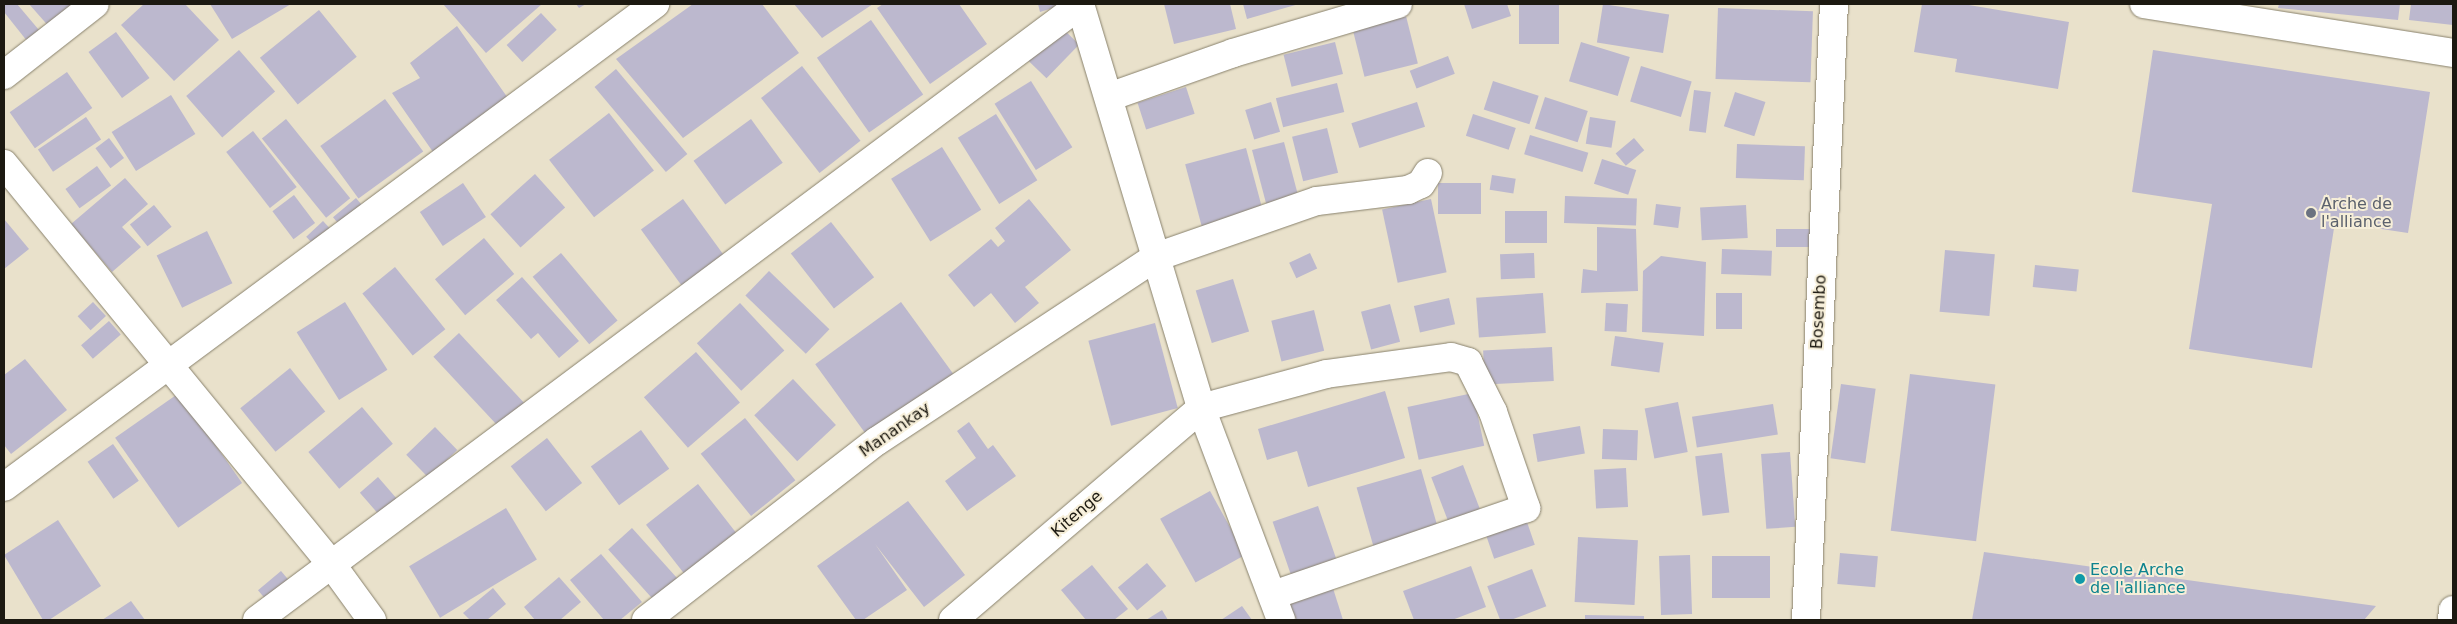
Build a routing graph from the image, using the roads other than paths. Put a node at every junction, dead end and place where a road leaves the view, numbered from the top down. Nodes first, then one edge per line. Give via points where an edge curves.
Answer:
1 (95, 4) edge
2 (655, 4) edge
3 (1398, 4) edge
4 (1834, 4) edge
5 (2144, 4) edge
6 (1080, 5) edge
7 (2453, 53) edge
8 (4, 74) edge
9 (1109, 97) junction
10 (4, 164) edge
11 (1428, 173) dead end
12 (1156, 257) junction
13 (168, 363) junction
14 (1201, 408) junction
15 (4, 487) edge
16 (332, 565) junction
17 (1277, 608) edge
18 (2453, 610) edge
19 (257, 620) edge
20 (372, 620) edge
21 (646, 620) edge
22 (953, 620) edge
23 (1806, 620) edge
24 (2452, 620) edge

1 - 8 street
2 - 13 street
3 - 9 street via 1233,53
4 - 23 street, Bosembo
5 - 7 street
6 - 9 street
6 - 16 street
9 - 12 street
10 - 13 street
11 - 12 street, Manankay via 1421,184 1408,190 1317,201
12 - 14 street
12 - 21 street, Manankay via 877,441
13 - 15 street
13 - 16 street
14 - 17 street
14 - 17 street via 1326,374 1461,357 1468,362 1493,412 1526,508
14 - 22 street, Kitenge
16 - 19 street
16 - 20 street
18 - 24 street

